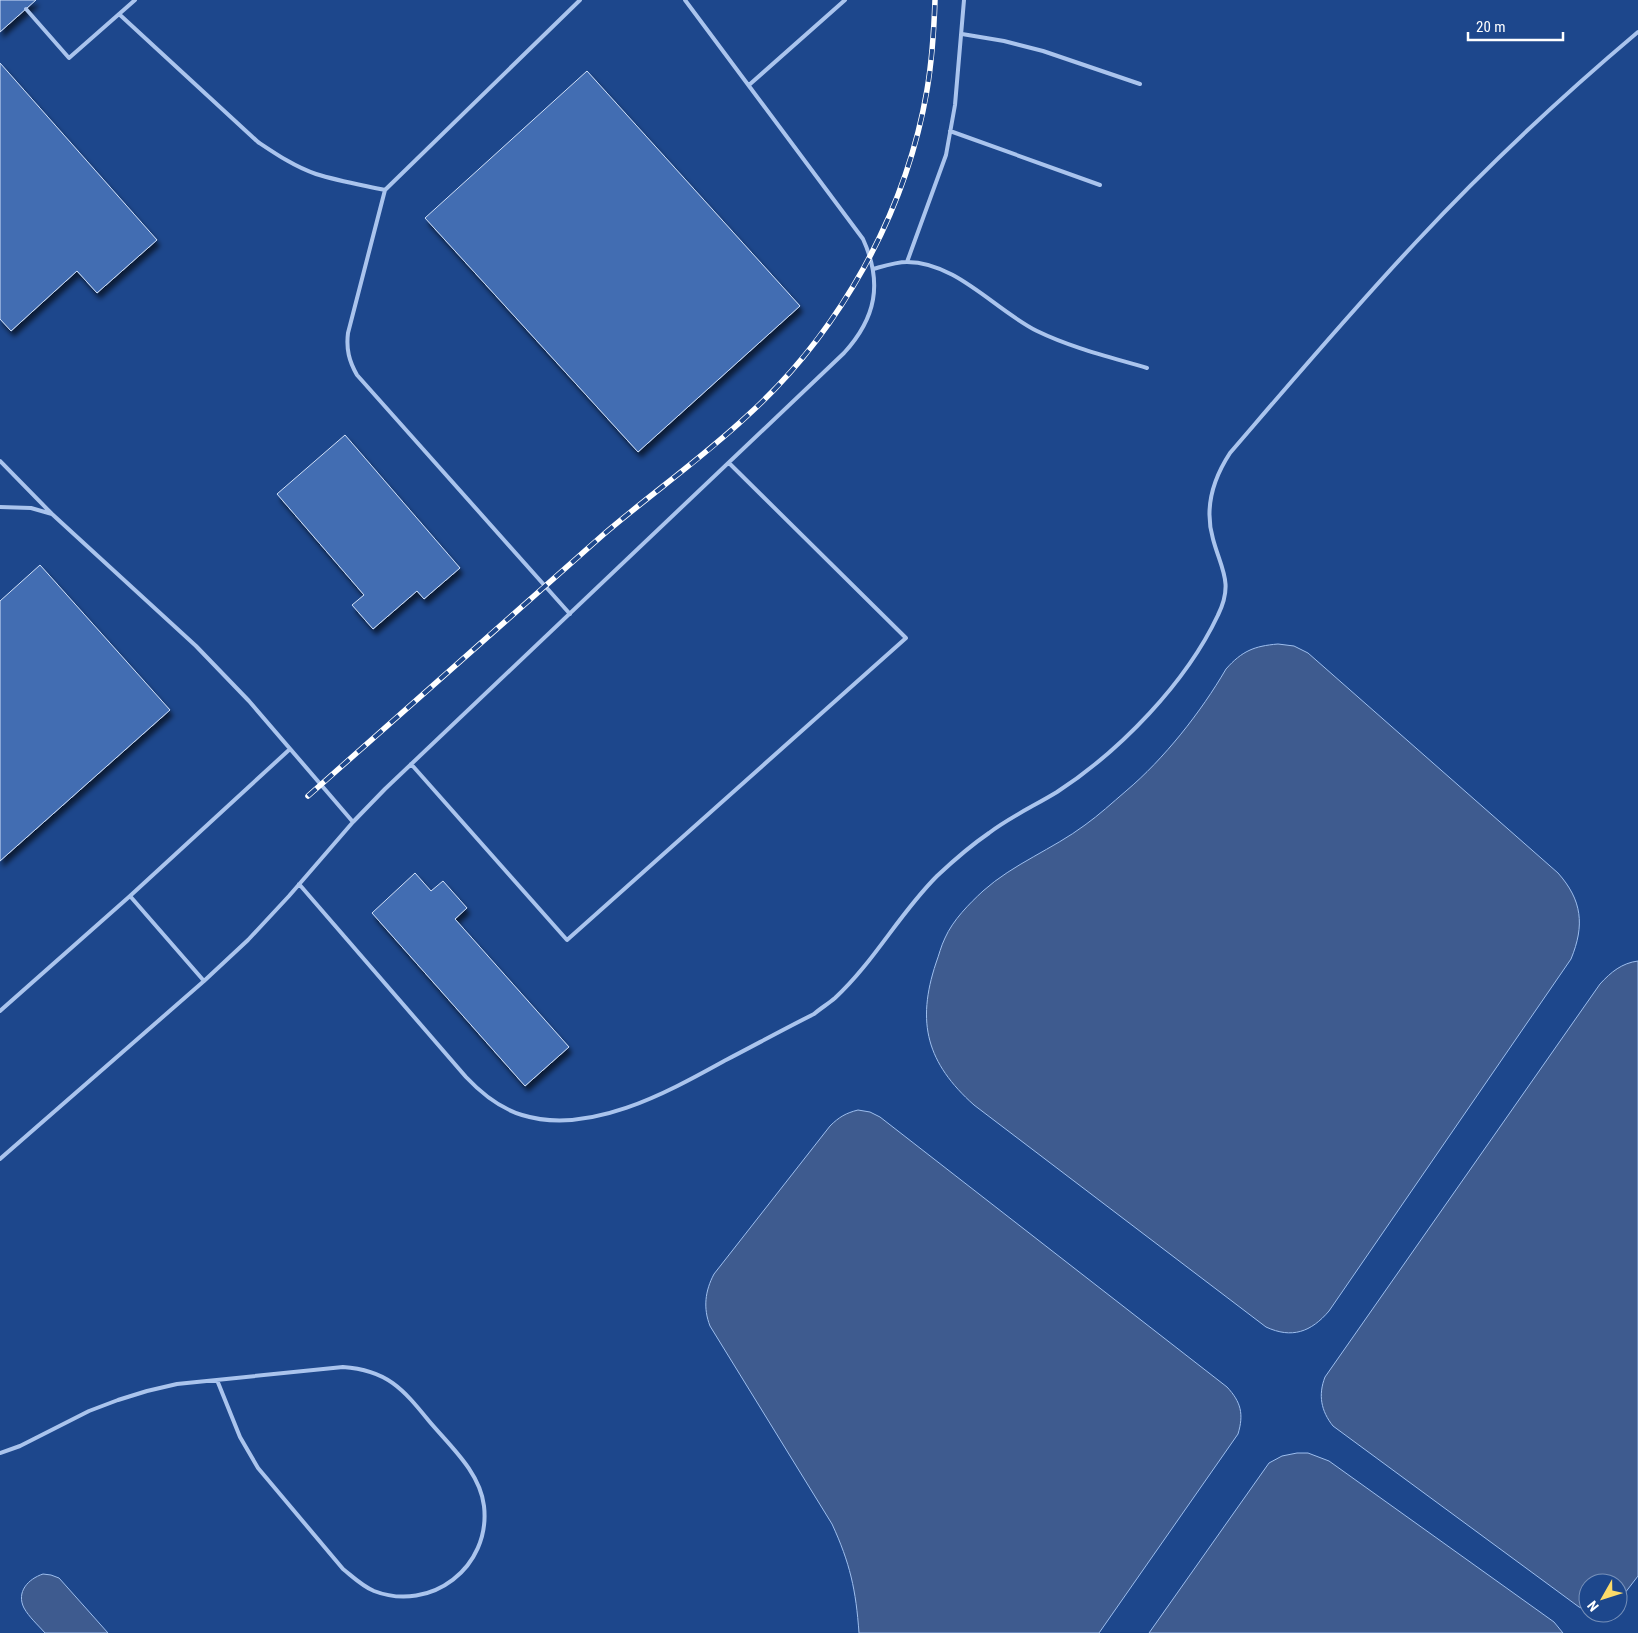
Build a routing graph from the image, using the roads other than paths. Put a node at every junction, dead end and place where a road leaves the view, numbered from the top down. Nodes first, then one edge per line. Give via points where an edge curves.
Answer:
1 (135, 0) edge
2 (580, 0) edge
3 (692, 0) edge
4 (845, 0) edge
5 (964, 0) edge
6 (686, 2) edge
7 (26, 9) dead end
8 (119, 14) junction
9 (1638, 32) edge
10 (962, 34) junction
11 (748, 84) junction
12 (1140, 84) dead end
13 (950, 131) junction
14 (1100, 185) dead end
15 (385, 190) junction
16 (906, 262) junction
17 (873, 270) junction
18 (1146, 368) dead end
19 (0, 461) edge
20 (729, 463) junction
21 (0, 507) edge
22 (52, 514) junction
23 (570, 614) junction
24 (290, 748) junction
25 (411, 764) junction
26 (354, 822) junction
27 (299, 884) junction
28 (130, 896) junction
29 (204, 981) junction
30 (0, 1012) edge
31 (0, 1159) edge
32 (217, 1380) junction
33 (0, 1453) edge

1 - 8 lane
2 - 15 lane
3 - 6 lane
4 - 11 lane
5 - 10 lane
6 - 11 lane
7 - 8 lane via 69,58
8 - 15 lane via 258,142 296,166 317,174
9 - 27 lane via 1538,120 1418,239 1230,453 1215,480 1209,517 1212,538 1226,580 1222,606 1199,648 1157,704 1093,765 989,832 962,854 914,901 847,986 814,1014 680,1085 633,1106 586,1118 561,1120 522,1115 482,1094
10 - 12 lane via 1043,51
10 - 13 lane
11 - 17 lane via 854,226 870,255
13 - 14 lane
13 - 16 lane via 946,155
15 - 23 lane via 348,333 351,365
16 - 17 lane
16 - 18 lane via 939,268 955,275 1011,316 1054,339
17 - 20 lane via 872,304 857,339
19 - 22 lane
20 - 23 lane
20 - 25 lane via 906,638 567,940
21 - 22 lane via 31,508
22 - 24 lane via 196,646
23 - 25 lane
24 - 26 lane
24 - 28 lane
25 - 26 lane
26 - 27 lane
27 - 29 lane via 248,940
28 - 29 lane
28 - 30 lane
29 - 31 lane
32 - 32 lane via 343,1367 370,1371 397,1386 470,1470 479,1487 484,1525 472,1560 460,1575 427,1594 390,1596 357,1581 343,1569 258,1468 240,1437
32 - 33 lane via 177,1384 118,1400

